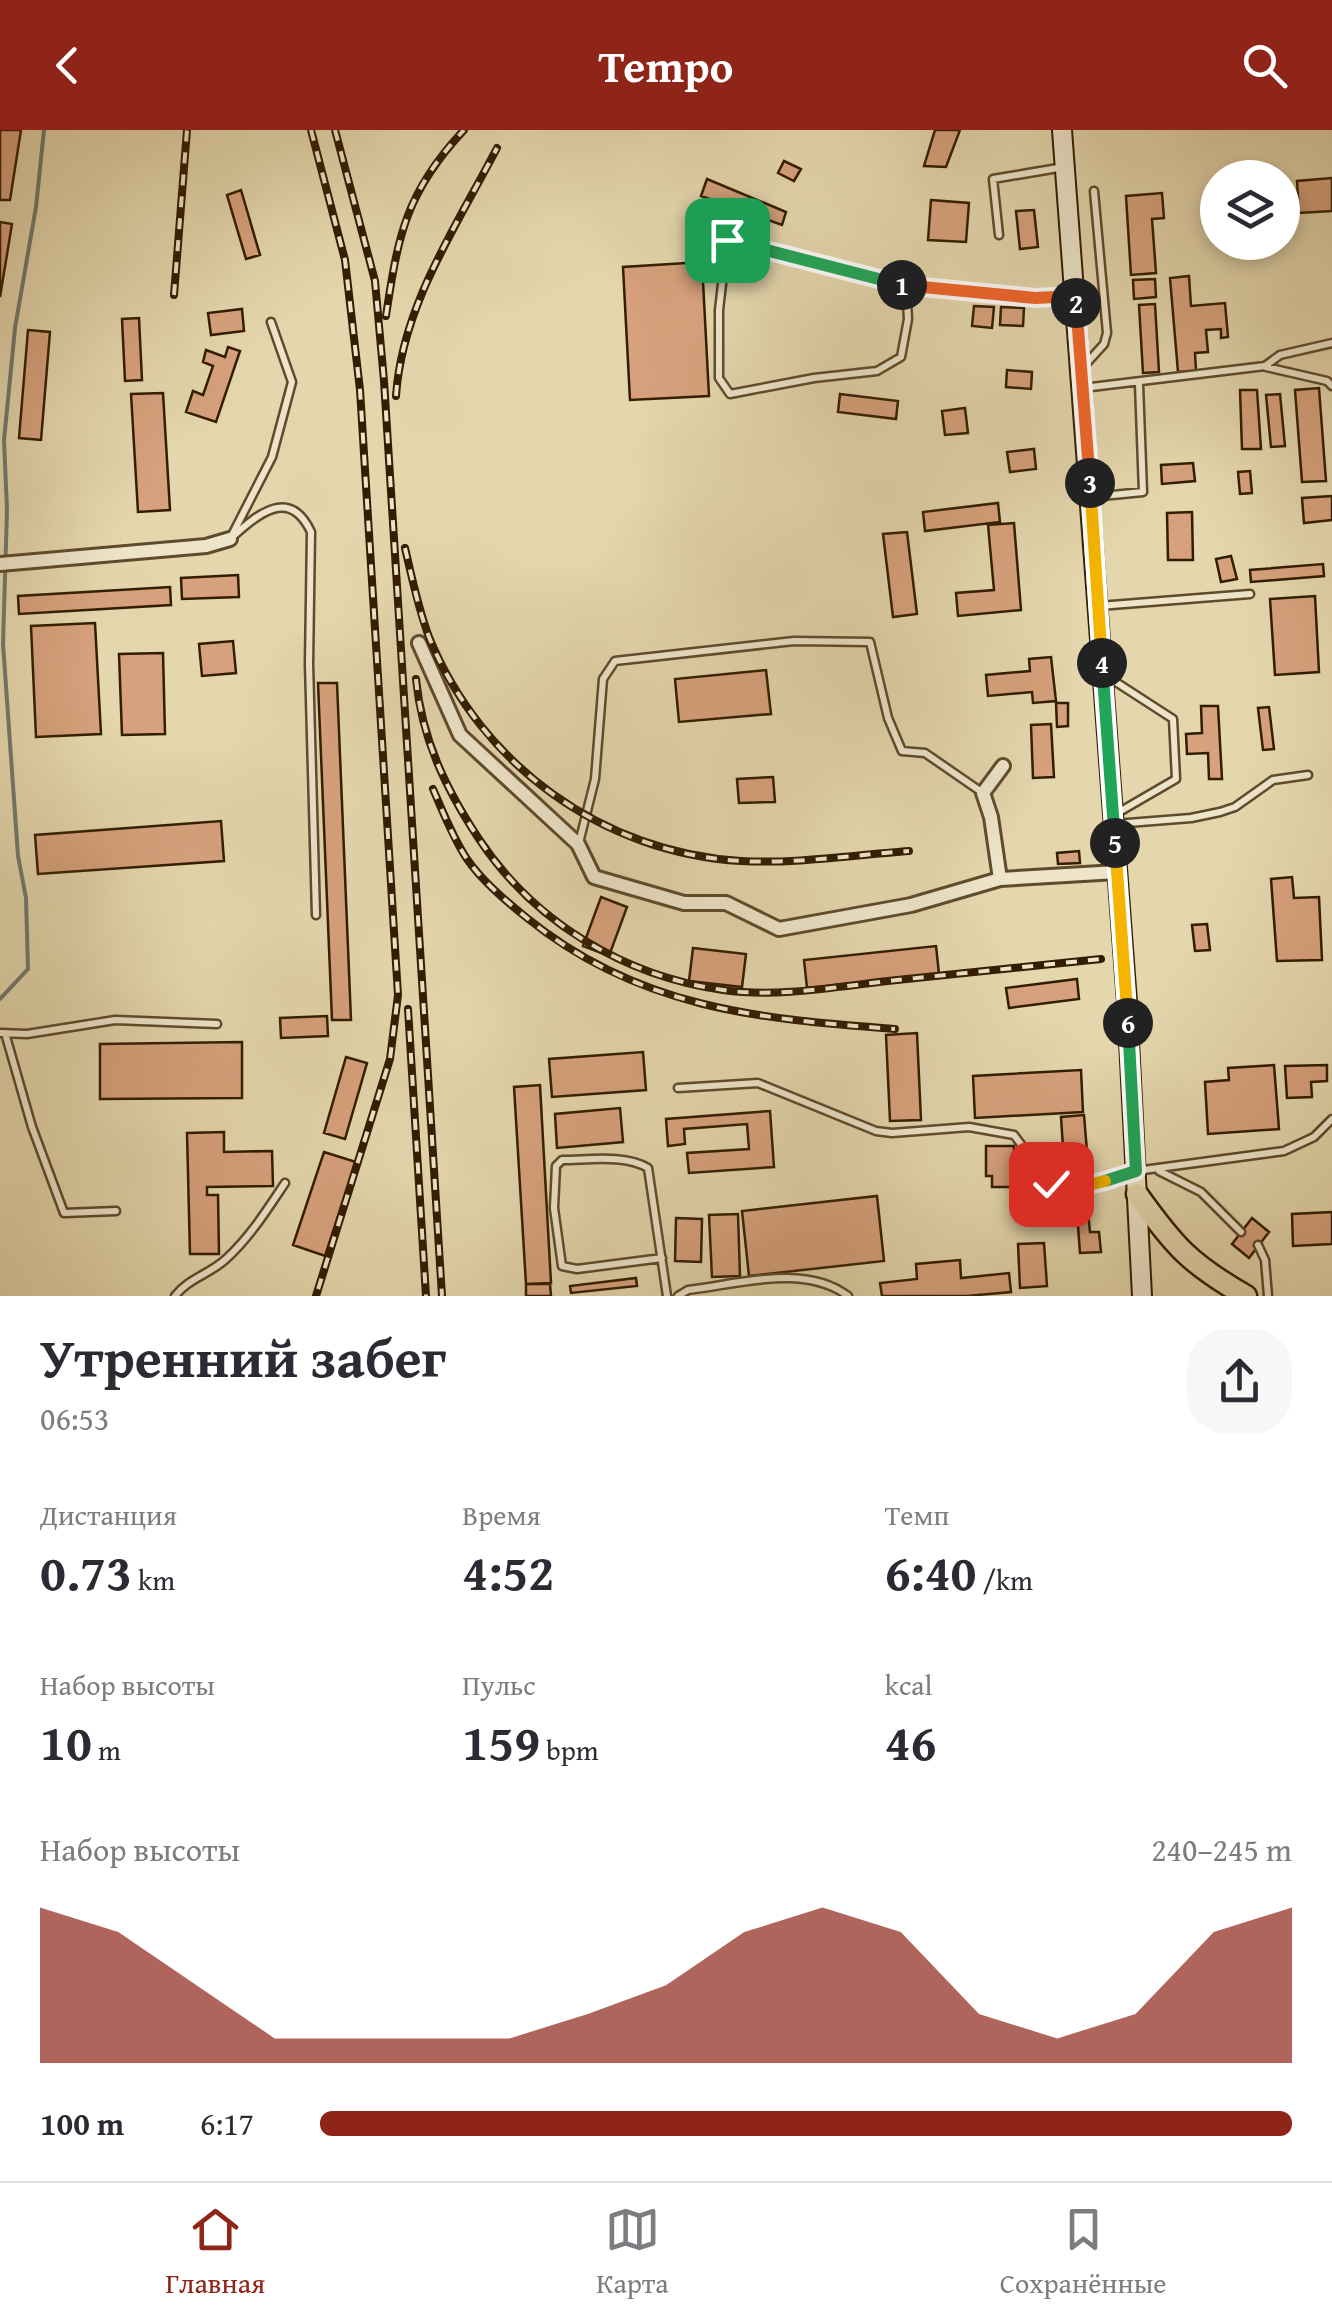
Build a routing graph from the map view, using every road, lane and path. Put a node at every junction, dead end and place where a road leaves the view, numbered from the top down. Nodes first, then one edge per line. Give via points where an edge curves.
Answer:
1 (1062, 130) edge
2 (1065, 166) junction
3 (1094, 190) dead end
4 (999, 236) dead end
5 (906, 286) junction
6 (1075, 296) junction
7 (271, 322) dead end
8 (1332, 344) edge
9 (1265, 366) junction
10 (1081, 379) junction
11 (1139, 384) junction
12 (1332, 386) edge
13 (1091, 498) junction
14 (230, 540) junction
15 (0, 564) edge
16 (1250, 594) dead end
17 (1098, 606) junction
18 (419, 643) dead end
19 (1102, 673) junction
20 (1003, 766) dead end
21 (1308, 775) dead end
22 (984, 793) junction
23 (1114, 820) junction
24 (578, 844) junction
25 (1117, 872) junction
26 (1000, 879) junction
27 (316, 915) dead end
28 (216, 1024) dead end
29 (2, 1033) edge
30 (678, 1088) dead end
31 (1332, 1120) edge
32 (1156, 1169) junction
33 (1136, 1171) junction
34 (286, 1183) dead end
35 (1137, 1194) junction
36 (116, 1211) dead end
37 (1241, 1232) dead end
38 (1258, 1246) dead end
39 (662, 1258) junction
40 (175, 1296) edge
41 (666, 1296) edge
42 (678, 1296) edge
43 (848, 1296) edge
44 (1142, 1296) edge
45 (1246, 1296) edge
46 (1268, 1296) edge

1 - 2 main road
2 - 4 lane via 993,179
2 - 6 main road
3 - 10 lane via 1106,333
5 - 5 lane via 902,357 877,371 730,394 720,378 727,240
5 - 6 lane
6 - 10 main road
7 - 14 lane via 292,382 286,415
8 - 9 lane via 1280,355
9 - 11 lane
9 - 12 lane
10 - 11 lane
10 - 13 main road
11 - 13 lane via 1143,492
13 - 17 main road
14 - 15 street
14 - 27 lane via 258,515 279,507 304,518 311,532
16 - 17 lane
17 - 19 main road
18 - 24 street via 460,735
19 - 23 main road
19 - 23 lane via 1173,718 1176,779
20 - 22 street
21 - 23 lane via 1273,780 1220,812
22 - 24 lane via 925,753 902,751 870,642 794,641 654,656 615,661 602,679 595,779
22 - 26 street
23 - 25 main road
24 - 26 street via 594,877 684,903 726,903 779,929 912,905
25 - 26 street
25 - 33 main road
28 - 29 lane via 114,1020
29 - 36 lane via 64,1212
30 - 33 lane via 758,1083 876,1131 969,1127 1014,1135 1051,1184 1092,1184
31 - 32 lane via 1284,1151
32 - 33 lane
32 - 37 lane via 1200,1192
33 - 35 main road
34 - 40 lane via 223,1263
35 - 44 main road
35 - 45 main road via 1190,1261
38 - 46 lane
39 - 39 lane via 648,1168 616,1160 562,1160 556,1166 562,1266
39 - 41 lane
42 - 43 lane via 802,1279 832,1284

